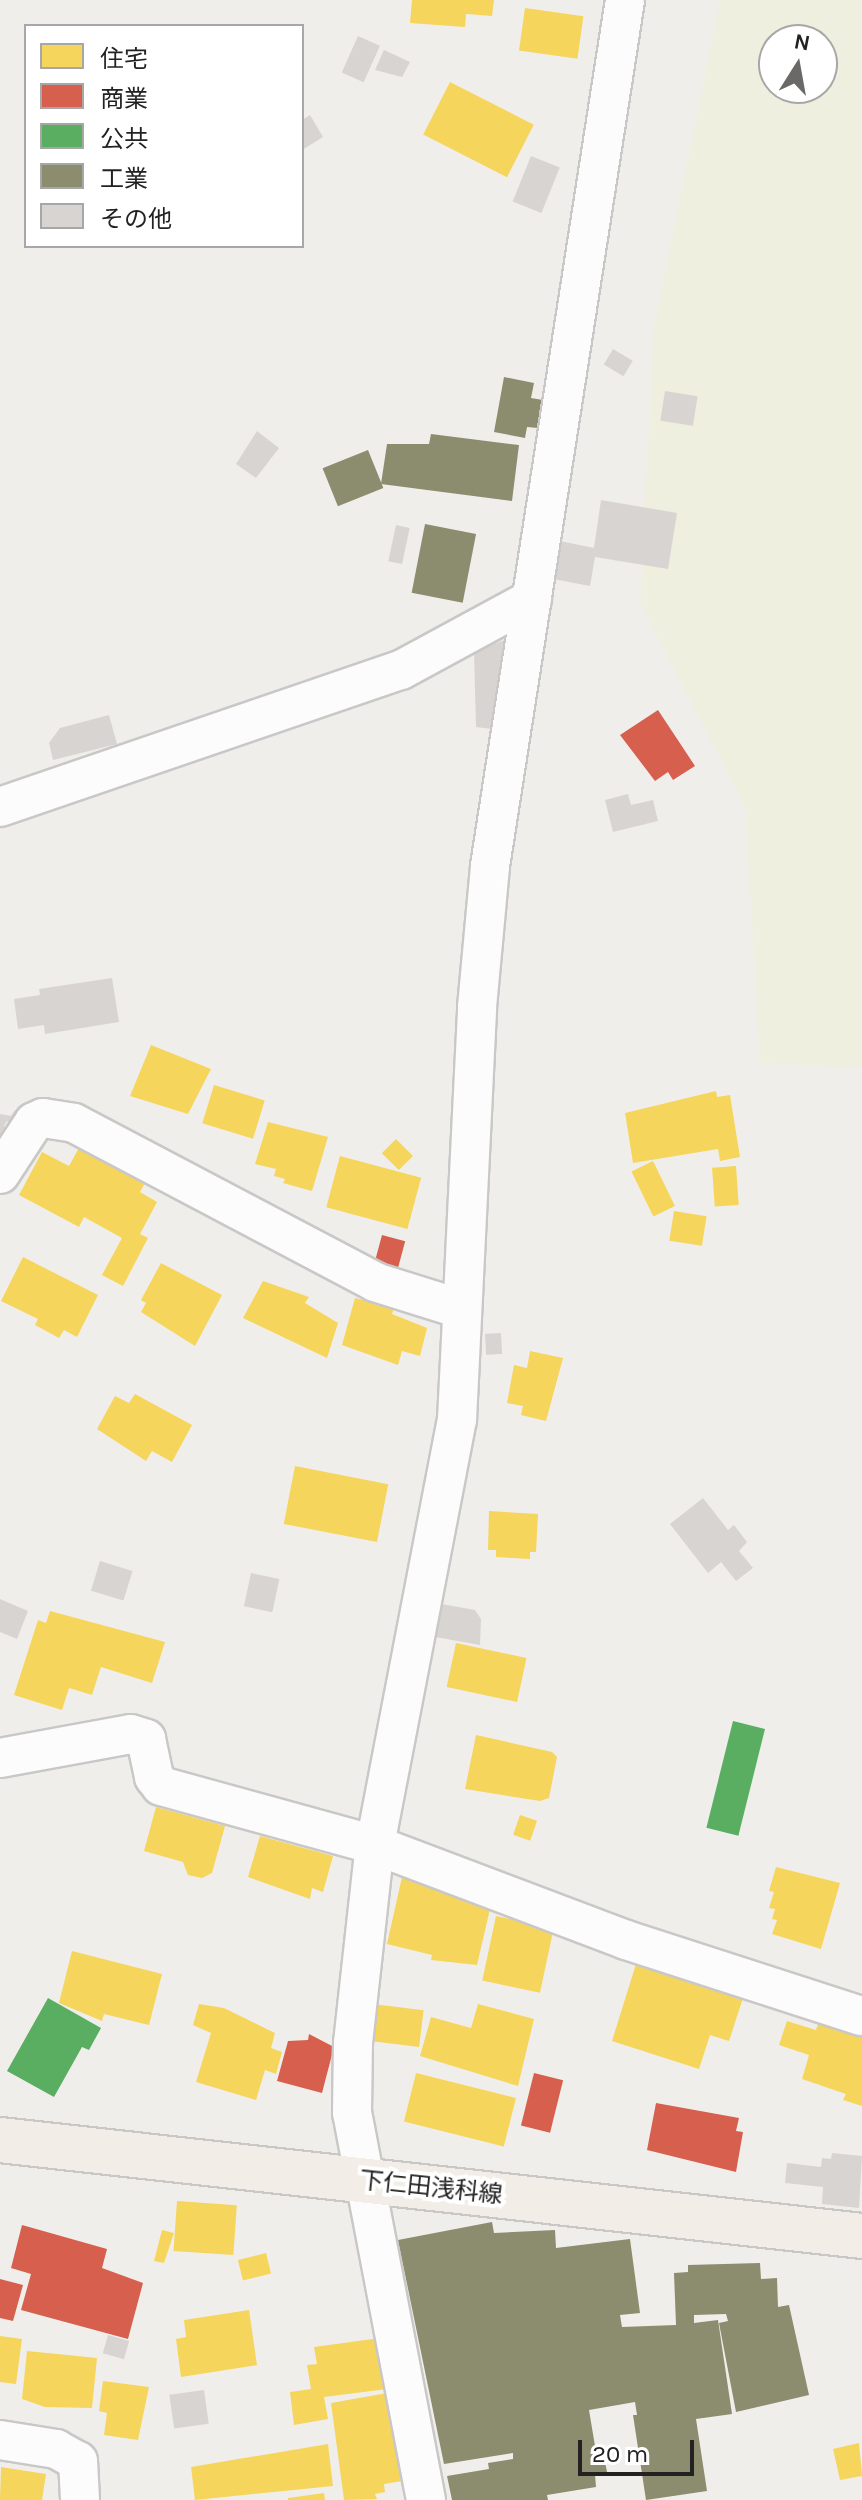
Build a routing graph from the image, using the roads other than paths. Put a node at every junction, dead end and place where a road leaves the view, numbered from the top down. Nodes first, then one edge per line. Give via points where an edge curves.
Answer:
1 (625, 0) edge
2 (532, 599) junction
3 (0, 807) edge
4 (0, 1174) edge
5 (461, 1309) junction
6 (0, 1758) edge
7 (375, 1845) junction
8 (862, 2016) edge
9 (0, 2140) edge
10 (363, 2180) junction
11 (862, 2236) edge
12 (0, 2440) edge
13 (80, 2500) edge
14 (426, 2500) edge

1 - 2 street
2 - 3 street via 401,670
2 - 5 street via 490,866
4 - 5 street via 34,1122 43,1118 74,1123 375,1282
5 - 7 street via 457,1420
6 - 7 street via 131,1734 146,1739 161,1786
7 - 8 street via 626,1940
7 - 10 street via 353,2043 352,2113
9 - 10 main road, 下仁田浅科線
10 - 11 main road, 下仁田浅科線
10 - 14 street
12 - 13 street via 56,2449 78,2461

